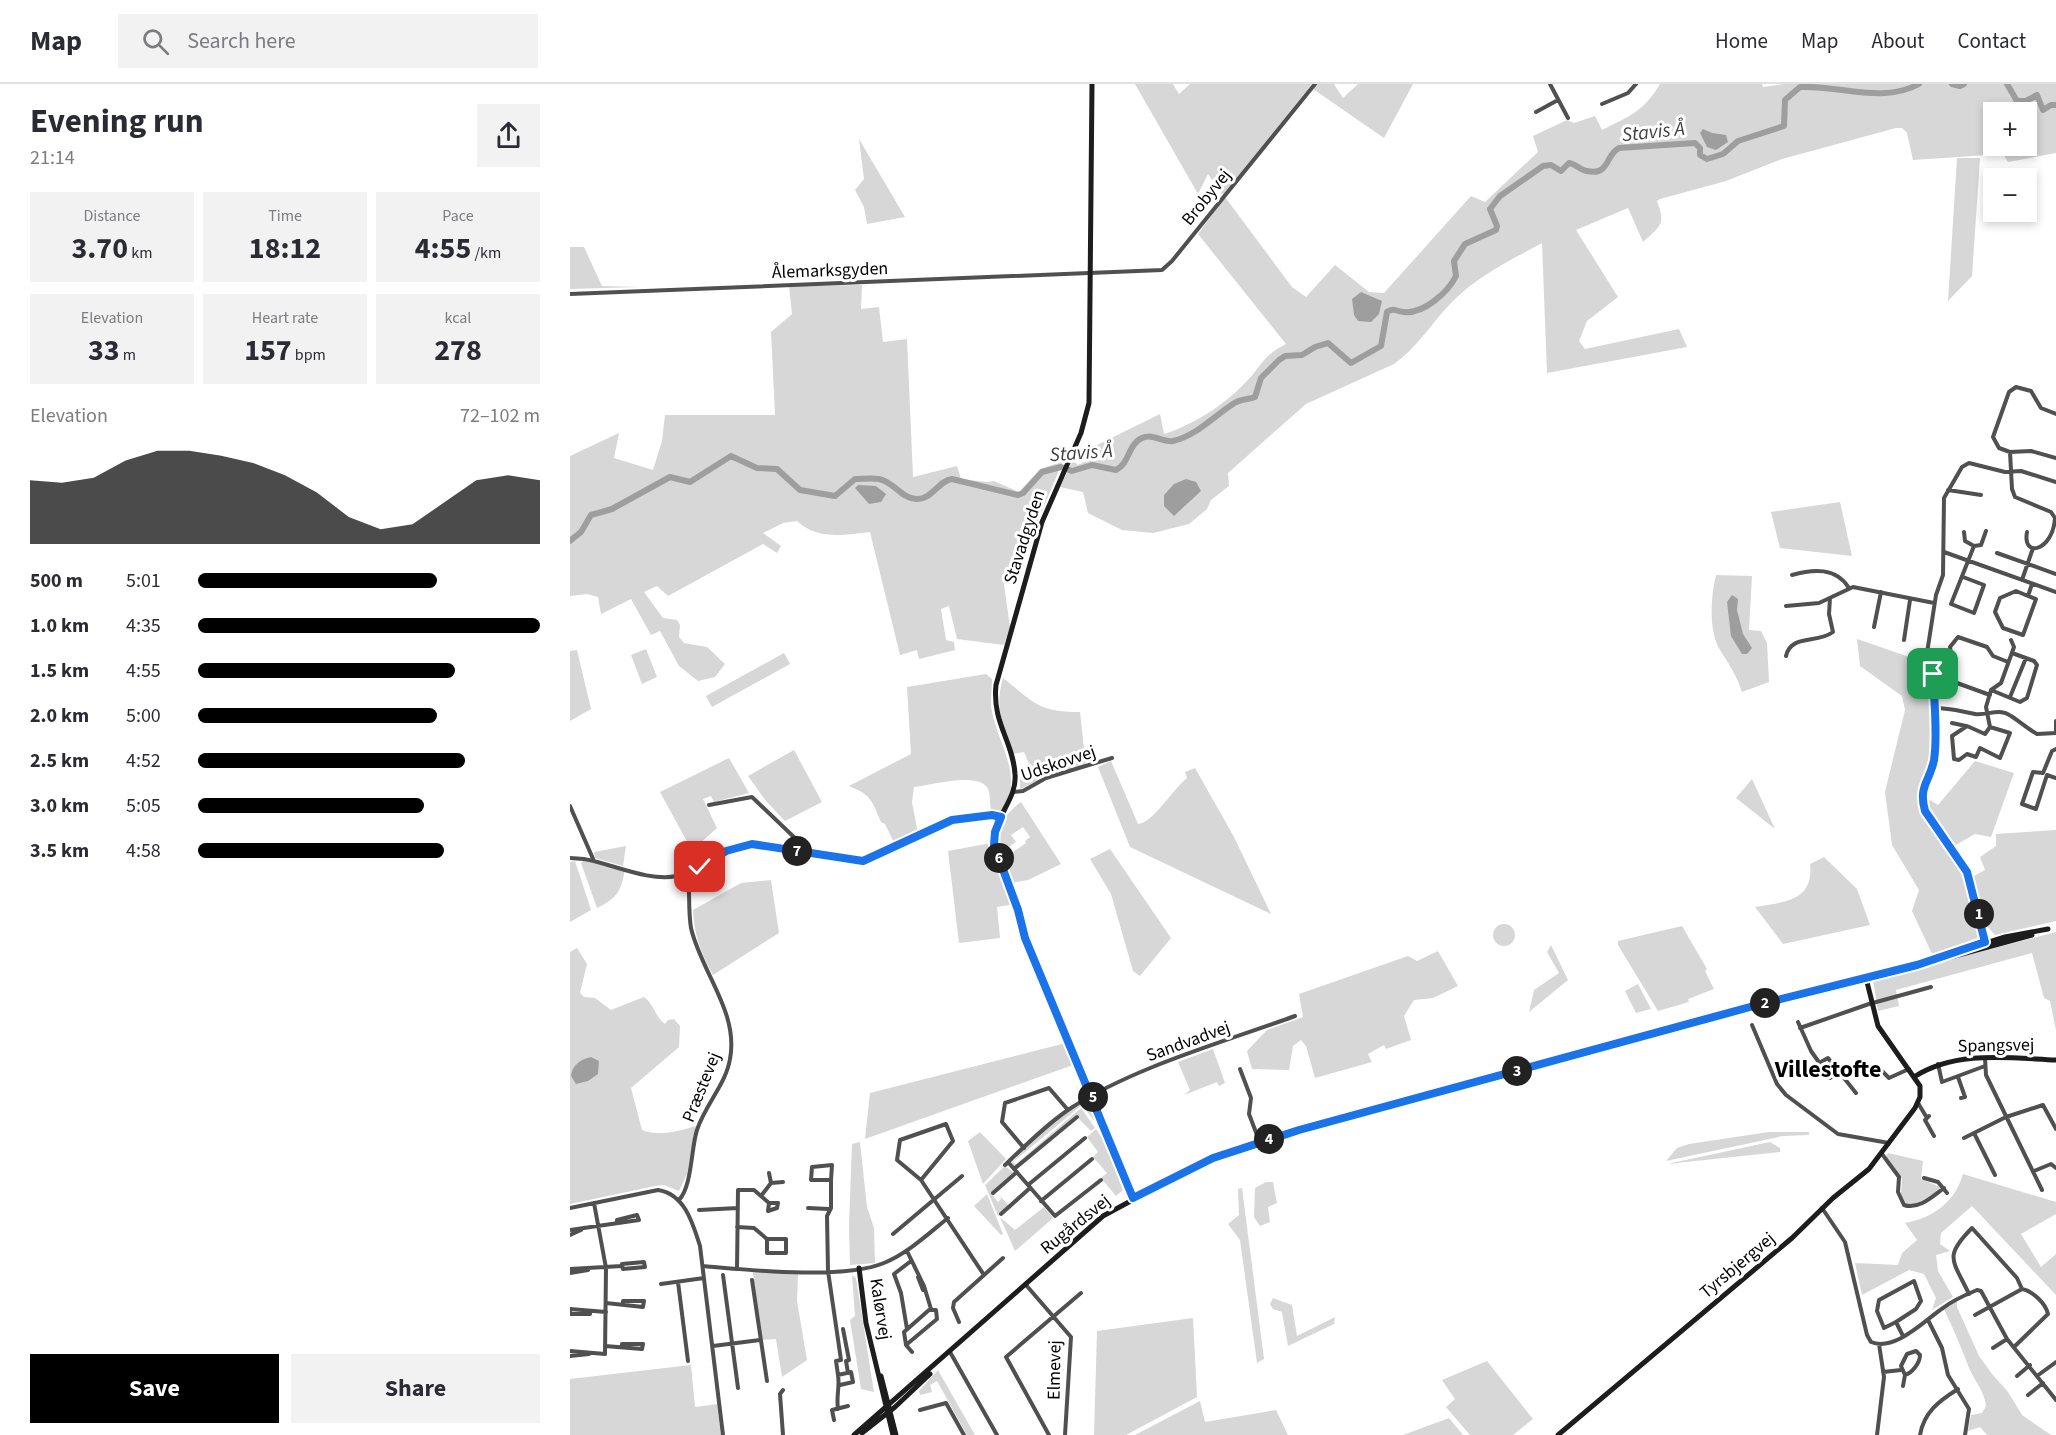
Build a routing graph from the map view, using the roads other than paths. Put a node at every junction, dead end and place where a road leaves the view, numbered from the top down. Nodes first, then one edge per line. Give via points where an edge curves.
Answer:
1 (1092, 84) edge
2 (1315, 84) edge
3 (1550, 84) edge
4 (1636, 84) edge
5 (1558, 100) junction
6 (1602, 104) dead end
7 (1536, 111) dead end
8 (1568, 118) dead end
9 (1090, 274) junction
10 (570, 294) edge
11 (2056, 414) edge
12 (2010, 452) junction
13 (2056, 458) edge
14 (2011, 473) junction
15 (2056, 482) edge
16 (1948, 490) junction
17 (1980, 495) dead end
18 (2055, 518) edge
19 (1986, 531) dead end
20 (1964, 532) dead end
21 (2027, 532) dead end
22 (1974, 546) junction
23 (2033, 548) junction
24 (1944, 552) junction
25 (1997, 553) dead end
26 (1968, 561) junction
27 (2028, 564) junction
28 (2056, 574) edge
29 (1792, 575) dead end
30 (1963, 577) junction
31 (2022, 580) junction
32 (2032, 584) junction
33 (1849, 588) junction
34 (1881, 592) junction
35 (2056, 592) edge
36 (2028, 596) junction
37 (1830, 598) junction
38 (1910, 600) junction
39 (1934, 603) junction
40 (1786, 606) dead end
41 (1874, 627) dead end
42 (1904, 640) dead end
43 (2011, 640) dead end
44 (2012, 653) junction
45 (1786, 656) dead end
46 (2026, 658) junction
47 (2008, 662) junction
48 (1990, 692) junction
49 (2010, 697) junction
50 (1934, 708) junction
51 (1986, 712) junction
52 (2056, 721) edge
53 (1952, 723) dead end
54 (1967, 726) junction
55 (1989, 727) junction
56 (2056, 732) edge
57 (2056, 749) edge
58 (1112, 758) dead end
59 (2056, 777) edge
60 (1013, 792) junction
61 (709, 805) dead end
62 (570, 806) edge
63 (1001, 817) junction
64 (800, 852) junction
65 (570, 858) edge
66 (594, 861) junction
67 (688, 873) junction
68 (2056, 927) edge
69 (1988, 944) junction
70 (1917, 965) junction
71 (1866, 978) junction
72 (1931, 987) dead end
73 (1872, 1003) junction
74 (1295, 1016) dead end
75 (1798, 1022) dead end
76 (1752, 1025) dead end
77 (1800, 1028) junction
78 (1985, 1058) junction
79 (2056, 1060) edge
80 (1819, 1063) junction
81 (1938, 1064) junction
82 (1985, 1066) junction
83 (1240, 1069) dead end
84 (1909, 1069) junction
85 (1839, 1071) junction
86 (1882, 1071) dead end
87 (1914, 1077) junction
88 (1958, 1077) junction
89 (1856, 1093) dead end
90 (1092, 1097) junction
91 (1961, 1098) dead end
92 (1918, 1103) junction
93 (1068, 1110) junction
94 (2006, 1116) junction
95 (1077, 1117) dead end
96 (2056, 1129) edge
97 (1974, 1133) junction
98 (1934, 1136) dead end
99 (1085, 1138) dead end
100 (1964, 1138) dead end
101 (1260, 1143) junction
102 (1889, 1144) junction
103 (1024, 1148) junction
104 (1882, 1154) junction
105 (1092, 1159) dead end
106 (2056, 1167) edge
107 (1015, 1171) junction
108 (2034, 1171) junction
109 (769, 1173) dead end
110 (1995, 1175) dead end
111 (962, 1176) dead end
112 (1924, 1178) dead end
113 (831, 1180) junction
114 (921, 1180) junction
115 (1101, 1180) dead end
116 (783, 1182) dead end
117 (771, 1184) junction
118 (1029, 1187) junction
119 (1944, 1188) junction
120 (2042, 1190) dead end
121 (993, 1193) dead end
122 (1947, 1193) dead end
123 (761, 1196) junction
124 (1133, 1198) junction
125 (679, 1200) junction
126 (935, 1200) junction
127 (1041, 1201) junction
128 (594, 1203) junction
129 (768, 1203) dead end
130 (570, 1208) edge
131 (738, 1208) junction
132 (808, 1208) dead end
133 (1822, 1208) junction
134 (829, 1209) junction
135 (699, 1210) dead end
136 (1002, 1214) dead end
137 (948, 1218) junction
138 (617, 1222) junction
139 (599, 1226) junction
140 (737, 1227) junction
141 (570, 1230) edge
142 (581, 1230) junction
143 (893, 1234) dead end
144 (570, 1235) edge
145 (767, 1239) junction
146 (907, 1251) junction
147 (1003, 1258) dead end
148 (911, 1261) junction
149 (622, 1266) junction
150 (703, 1266) junction
151 (606, 1268) junction
152 (859, 1268) junction
153 (570, 1269) edge
154 (588, 1269) junction
155 (737, 1269) junction
156 (828, 1271) junction
157 (570, 1274) edge
158 (723, 1275) dead end
159 (984, 1275) junction
160 (704, 1278) junction
161 (752, 1280) dead end
162 (678, 1282) junction
163 (661, 1284) dead end
164 (1026, 1285) junction
165 (2022, 1289) junction
166 (1081, 1293) dead end
167 (1969, 1294) junction
168 (606, 1303) junction
169 (623, 1304) junction
170 (1991, 1306) junction
171 (931, 1309) junction
172 (590, 1312) junction
173 (606, 1312) junction
174 (1975, 1315) dead end
175 (1054, 1316) junction
176 (1928, 1320) junction
177 (959, 1322) dead end
178 (1896, 1322) junction
179 (843, 1329) dead end
180 (907, 1329) junction
181 (844, 1336) junction
182 (1903, 1336) junction
183 (836, 1338) junction
184 (2007, 1339) junction
185 (760, 1340) junction
186 (733, 1343) junction
187 (1880, 1344) junction
188 (906, 1345) junction
189 (605, 1346) junction
190 (622, 1346) junction
191 (713, 1346) junction
192 (2014, 1347) junction
193 (1993, 1348) dead end
194 (570, 1351) edge
195 (912, 1352) dead end
196 (589, 1353) junction
197 (951, 1353) junction
198 (873, 1355) junction
199 (570, 1356) edge
200 (688, 1361) dead end
201 (2056, 1362) edge
202 (2030, 1365) junction
203 (1901, 1370) junction
204 (1883, 1371) junction
205 (848, 1373) junction
206 (838, 1375) junction
207 (923, 1375) junction
208 (1905, 1375) junction
209 (2017, 1376) dead end
210 (2037, 1376) junction
211 (767, 1381) dead end
212 (2043, 1383) junction
213 (840, 1385) junction
214 (910, 1386) junction
215 (1903, 1386) dead end
216 (738, 1388) dead end
217 (1958, 1389) junction
218 (783, 1390) dead end
219 (887, 1395) junction
220 (2028, 1395) dead end
221 (2056, 1400) edge
222 (848, 1406) dead end
223 (838, 1408) junction
224 (888, 1409) junction
225 (920, 1410) dead end
226 (834, 1420) dead end
227 (723, 1435) edge
228 (783, 1435) edge
229 (857, 1435) edge
230 (895, 1435) edge
231 (964, 1435) edge
232 (997, 1435) edge
233 (1049, 1435) edge
234 (1065, 1435) edge
235 (1558, 1435) edge
236 (1876, 1435) edge
237 (1920, 1435) edge
238 (1965, 1435) edge

1 - 9 street, Stavadgyden
2 - 9 street, Brobyvej via 1167,267 1154,272
3 - 5 street
4 - 6 street via 1628,93
5 - 7 street
5 - 8 street
9 - 10 street, Ålemarksgyden
9 - 60 street, Stavadgyden via 1089,403 1081,433 1031,556 996,685 998,722 1014,767
11 - 12 street via 2041,408 2031,391 2013,389 1993,437 1996,446
12 - 13 street via 2031,451
12 - 14 street
14 - 15 street via 2022,471
14 - 16 street via 1969,463 1962,467
14 - 18 street via 2015,497 2051,512
16 - 17 street
16 - 24 street via 1944,505
18 - 23 street via 2048,542
19 - 22 street via 1981,545
20 - 22 street via 1965,541
21 - 23 street via 2026,540
22 - 26 street
23 - 27 street
24 - 26 street
24 - 39 street via 1943,575
25 - 27 street
26 - 30 street
26 - 31 street
27 - 28 street
27 - 31 street
29 - 33 street via 1832,573 1839,575
30 - 30 street via 1984,585 1974,614 1951,604
31 - 32 street
32 - 35 street
32 - 36 street
33 - 34 street via 1860,586
33 - 37 street
34 - 38 street
34 - 41 street
36 - 36 street via 2016,591 2000,598 1995,612 2003,628 2023,635 2036,599
37 - 40 street via 1809,606
37 - 45 street via 1833,632 1794,643 1788,647
38 - 39 street
38 - 42 street
39 - 50 street via 1927,653 1933,674
43 - 44 street
44 - 46 street
44 - 47 street
46 - 49 street
46 - 49 street via 2037,665 2027,698 2020,702
47 - 48 street via 2001,684
47 - 48 street via 1993,656 1987,647 1958,637 1953,640 1950,646 1957,683
48 - 49 street
48 - 51 street
50 - 51 street
50 - 69 street via 1934,760 1924,782 1923,803 1963,864
51 - 55 street
51 - 56 street via 1994,710 2011,716 2037,734
52 - 56 street
53 - 54 street
54 - 55 street via 1985,734
54 - 55 street via 1952,736 1952,756 1957,761 1967,754 1976,757 1980,748 2000,758 2010,733
57 - 59 street via 2043,773 2033,772 2022,804 2036,809 2047,775
58 - 60 street, Udskovvej
60 - 63 street, Stavadgyden
61 - 64 street via 752,797 796,839
62 - 66 street
63 - 64 street via 952,820 863,861
63 - 90 street, Stavadgyden via 995,832 996,851 1025,938
64 - 67 street via 761,844 743,846 726,851
65 - 66 street
66 - 67 street via 659,877
67 - 125 street, Præstevej via 691,928 727,1015 731,1046 726,1071 697,1130 685,1190
68 - 69 street, Rugårdsvej
69 - 70 street, Rugårdsvej
69 - 70 street, Rugårdsvej
70 - 71 street, Rugårdsvej
71 - 73 street
71 - 101 street, Rugårdsvej via 1347,1116
72 - 73 street
73 - 77 street
73 - 84 street via 1878,1026
74 - 90 street, Sandvadvej via 1144,1072
75 - 77 street
76 - 102 street via 1777,1084 1786,1095 1838,1134
77 - 80 street
78 - 79 street, Spangsvej
78 - 81 street, Spangsvej
78 - 82 street
80 - 85 street via 1828,1058
80 - 85 street via 1830,1078
81 - 87 street, Spangsvej
81 - 88 street, Spangsvej via 1942,1082
82 - 88 street, Spangsvej
82 - 94 street
83 - 101 street via 1251,1098 1249,1114
84 - 86 street via 1889,1078
84 - 87 street
85 - 89 street
87 - 92 street via 1920,1092
88 - 91 street, Spangsvej via 1965,1097
90 - 93 street, Sandvadvej
90 - 124 street, Stavadgyden
92 - 98 street
92 - 102 street, Tyrsbjergvej
93 - 103 street, Sandvadvej
93 - 103 street via 1049,1088 1005,1103 1002,1122
94 - 96 street via 2043,1104
94 - 97 street
94 - 108 street
95 - 107 street
97 - 100 street
97 - 110 street
99 - 118 street
101 - 124 street, Rugårdsvej via 1203,1162
102 - 104 street, Tyrsbjergvej
103 - 107 street, Sandvadvej via 1006,1164
104 - 119 street via 1899,1177 1898,1192 1904,1204 1910,1207 1927,1201
104 - 133 street, Tyrsbjergvej
105 - 127 street
106 - 108 street via 2051,1164
107 - 118 street
107 - 121 street
108 - 120 street
109 - 117 street
111 - 126 street
112 - 119 street
113 - 113 street via 811,1180 812,1167 832,1165
113 - 134 street
114 - 114 street via 953,1142 946,1124 900,1140 897,1160
114 - 126 street
115 - 127 street via 1056,1216
116 - 117 street
117 - 123 street
118 - 127 street
118 - 136 street
119 - 122 street
123 - 129 street
123 - 131 street via 754,1190 738,1190
124 - 164 street, Rugårdsvej via 1103,1216
125 - 128 street via 658,1190
125 - 150 street via 693,1225
126 - 137 street
126 - 143 street
128 - 130 street
128 - 139 street
131 - 135 street
131 - 140 street
132 - 134 street
133 - 187 street via 1845,1242 1867,1335 1871,1342
133 - 235 street, Tyrsbjergvej via 1792,1238
134 - 156 street
137 - 146 street
137 - 159 street
138 - 138 street via 637,1215 639,1220 618,1225
138 - 139 street
139 - 142 street
139 - 151 street
140 - 145 street via 754,1228
140 - 155 street
141 - 142 street
142 - 144 street
145 - 145 street via 767,1253 786,1253 786,1239
146 - 148 street
146 - 152 street via 884,1263
147 - 159 street
148 - 171 street
148 - 180 street via 894,1274
149 - 149 street via 644,1262 645,1267 623,1269
149 - 151 street
150 - 155 street
150 - 160 street
151 - 154 street
151 - 168 street
152 - 156 street
152 - 198 street, Kalørvej
153 - 154 street
154 - 157 street
155 - 156 street
156 - 183 street
158 - 186 street
159 - 177 street via 953,1303
160 - 162 street
160 - 191 street
161 - 185 street
162 - 163 street
162 - 200 street
164 - 175 street, Elmevej
164 - 197 street, Rugårdsvej
165 - 167 street via 2013,1273 1972,1228 1952,1252
165 - 170 street
165 - 192 street via 2028,1290 2048,1314
166 - 175 street
167 - 170 street via 1981,1291
167 - 176 street
168 - 169 street
168 - 173 street
169 - 169 street via 623,1301 644,1301 643,1306
170 - 174 street
170 - 184 street
171 - 180 street
171 - 188 street via 938,1311 937,1319
172 - 172 street via 570,1314 570,1309 590,1310
172 - 173 street
173 - 189 street
175 - 233 street via 1006,1357
175 - 234 street, Elmevej via 1071,1339
176 - 182 street
176 - 217 street via 1942,1348 1948,1375
178 - 178 street via 1919,1306 1921,1296 1914,1281 1879,1300 1877,1311 1884,1328
178 - 182 street
179 - 181 street
180 - 188 street via 903,1334
181 - 183 street
181 - 205 street
182 - 187 street
183 - 206 street
184 - 192 street
184 - 193 street
185 - 186 street
185 - 211 street
186 - 191 street
186 - 216 street
187 - 204 street
188 - 195 street
189 - 190 street
189 - 196 street via 605,1354
190 - 190 street via 622,1344 643,1344 642,1349
191 - 227 street
192 - 202 street
194 - 196 street
196 - 199 street
197 - 207 street, Rugårdsvej
197 - 224 street, Rugårdsvej
197 - 232 street
198 - 219 street, Kalørvej
198 - 224 street, Kalørvej
201 - 210 street
202 - 209 street
202 - 210 street
203 - 204 street
203 - 208 street
203 - 208 street via 1907,1354 1913,1350 1919,1353 1919,1362
204 - 236 street
205 - 206 street
205 - 213 street via 851,1372 854,1382
206 - 213 street
207 - 214 street, Rugårdsvej
207 - 224 street
208 - 215 street
210 - 212 street
212 - 220 street
212 - 221 street
213 - 223 street via 836,1396
214 - 219 street via 891,1397
214 - 224 street, Rugårdsvej
217 - 237 street via 1928,1412
217 - 238 street via 1969,1409
218 - 228 street
219 - 224 street, Kalørvej
222 - 223 street
223 - 226 street via 832,1410
224 - 229 street, Rugårdsvej
224 - 230 street, Kalørvej
225 - 231 street via 946,1402

